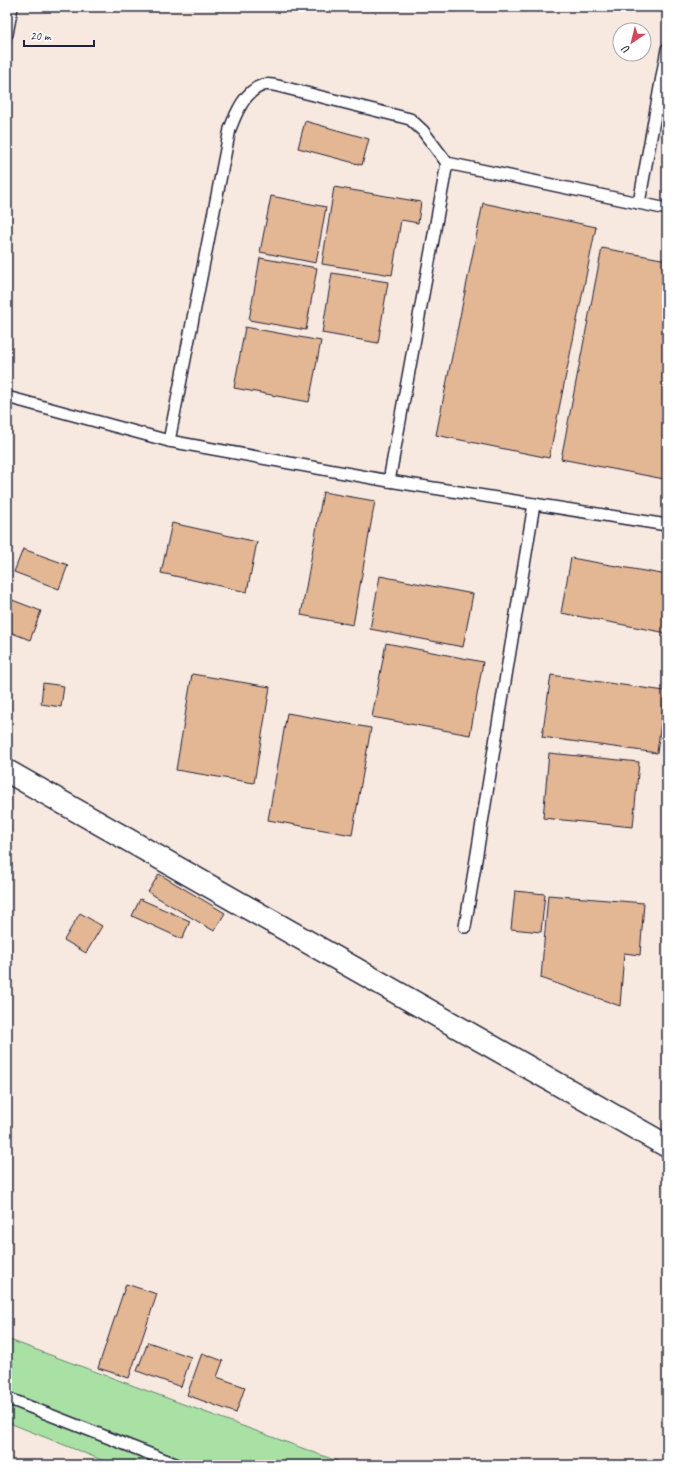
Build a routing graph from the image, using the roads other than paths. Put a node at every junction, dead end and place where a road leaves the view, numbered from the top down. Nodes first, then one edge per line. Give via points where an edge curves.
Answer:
1 (12, 7) edge
2 (7, 34) edge
3 (667, 49) edge
4 (447, 163) junction
5 (639, 203) junction
6 (667, 209) edge
7 (7, 397) edge
8 (169, 441) junction
9 (390, 481) junction
10 (534, 504) junction
11 (667, 525) edge
12 (7, 771) edge
13 (465, 927) dead end
14 (667, 1146) edge
15 (7, 1398) edge
16 (178, 1465) edge

1 - 2 lane
3 - 5 lane
4 - 5 lane
4 - 8 lane via 423,131 410,119 278,86 264,85 253,90 238,108 230,128
4 - 9 lane
5 - 6 lane
7 - 8 lane
8 - 9 lane
9 - 10 lane
10 - 11 lane
10 - 13 lane
12 - 14 street
15 - 16 lane

